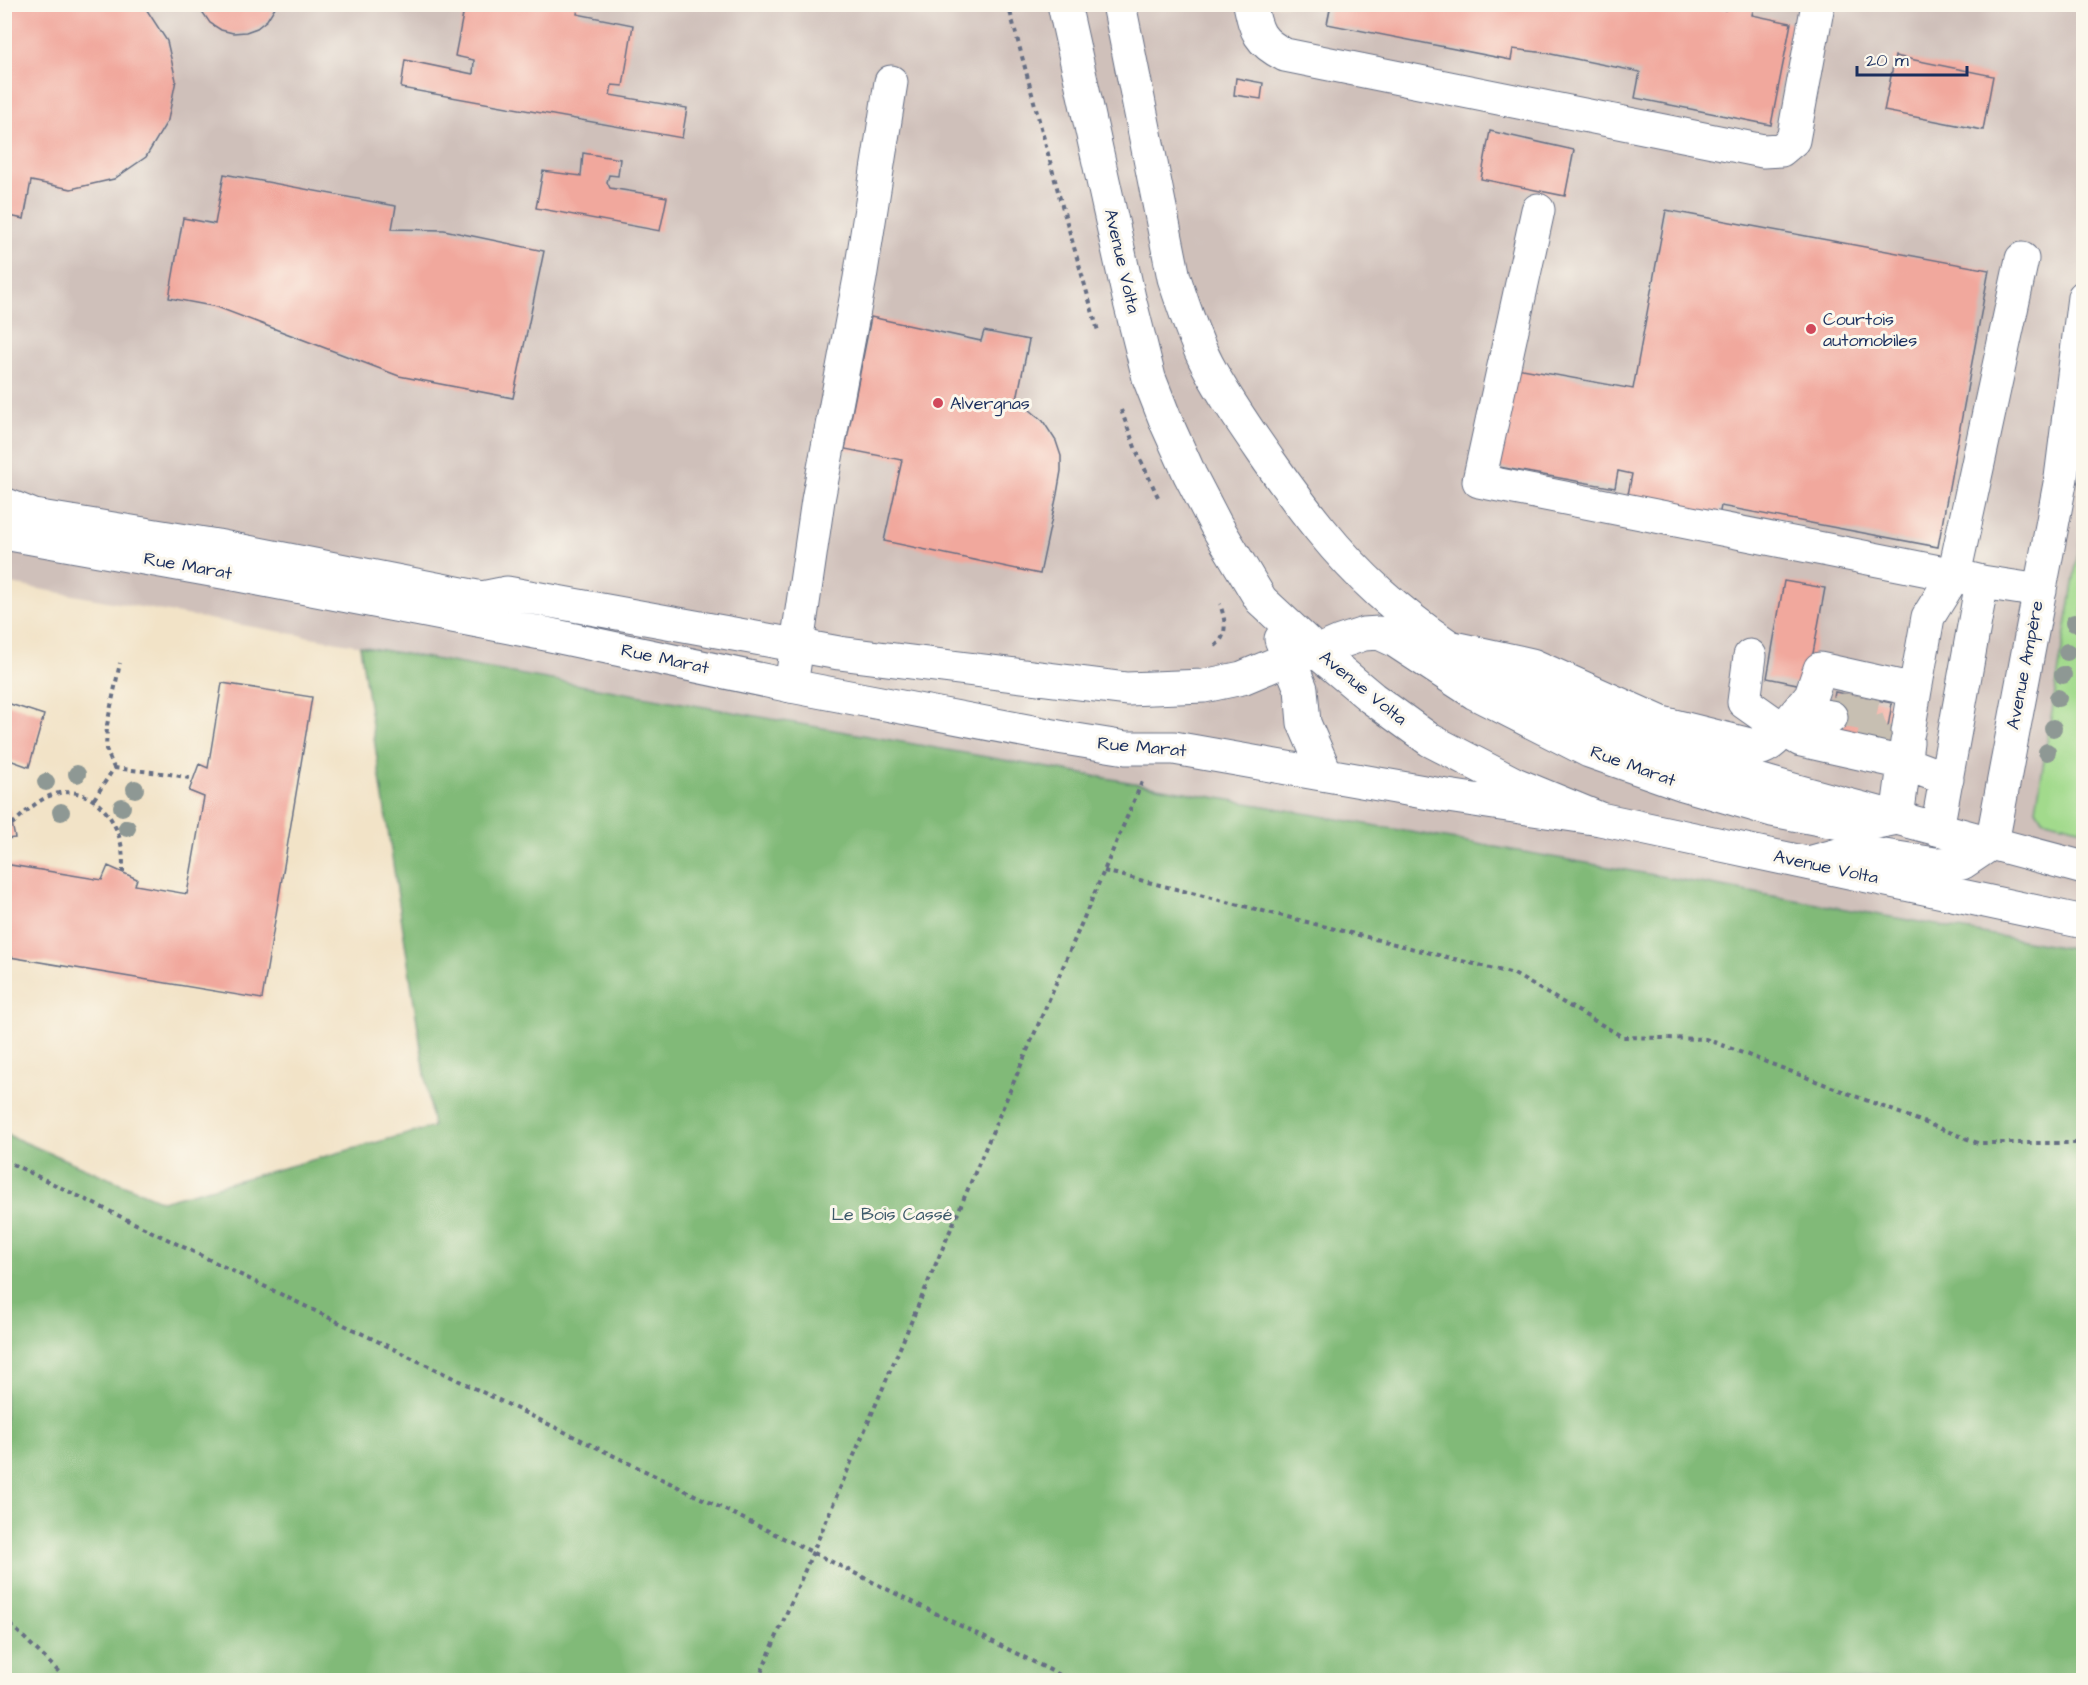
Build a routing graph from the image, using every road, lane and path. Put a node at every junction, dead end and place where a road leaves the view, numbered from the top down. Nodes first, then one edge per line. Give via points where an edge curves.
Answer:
1 (1064, 4) edge
2 (1119, 4) edge
3 (1250, 4) edge
4 (1818, 4) edge
5 (891, 82) dead end
6 (1538, 210) dead end
7 (2022, 259) dead end
8 (2084, 297) edge
9 (4, 504) edge
10 (4, 533) edge
11 (1968, 578) junction
12 (2040, 591) junction
13 (798, 646) junction
14 (1448, 646) junction
15 (1304, 655) junction
16 (1750, 656) dead end
17 (120, 663) dead end
18 (791, 686) junction
19 (1916, 690) junction
20 (1831, 717) tunnel mouth
21 (1790, 721) junction
22 (1900, 742) junction
23 (1174, 748) junction
24 (114, 768) junction
25 (1326, 774) junction
26 (193, 779) dead end
27 (1947, 779) junction
28 (94, 799) junction
29 (1896, 818) junction
30 (1600, 819) junction
31 (12, 824) dead end
32 (1937, 829) junction
33 (1992, 843) junction
34 (1809, 863) junction
35 (2084, 868) edge
36 (1104, 871) junction
37 (123, 872) dead end
38 (2084, 922) edge
39 (2084, 1143) edge
40 (4, 1160) edge
41 (812, 1552) junction
42 (4, 1618) edge
43 (64, 1680) edge
44 (758, 1680) edge
45 (1070, 1680) edge

1 - 15 main road, Avenue Volta via 1149,378 1190,476 1216,525 1261,600
2 - 14 main road via 1174,278 1207,362 1234,410 1337,551 1380,594
3 - 4 main road via 1259,36 1285,55 1763,151 1781,150 1793,140
5 - 13 main road via 860,278 818,500
6 - 11 main road via 1479,481
7 - 11 main road
8 - 12 main road, Avenue Ampère via 2061,478
9 - 13 main road, Rue Marat via 34,516 217,546 482,598 507,593
10 - 18 main road, Rue Marat via 546,634
11 - 12 main road
11 - 19 main road via 1928,617
11 - 27 main road
12 - 33 main road, Avenue Ampère
13 - 15 main road, Rue Marat via 1127,689 1204,686 1242,678
13 - 18 main road
14 - 21 main road via 1532,665 1662,723 1762,748 1774,743
14 - 29 main road via 1532,696 1594,723 1686,758
15 - 25 main road via 1304,723
15 - 29 main road, Rue Marat via 1364,634 1379,633 1474,693 1589,751 1683,784 1783,812 1856,826
15 - 30 main road, Avenue Volta via 1430,740 1515,784
16 - 21 main road via 1744,702
17 - 24 path via 107,725 106,749
18 - 23 main road, Rue Marat via 1064,738 1126,748
19 - 21 main road via 1821,669 1811,695
19 - 22 main road
20 - 21 main road
21 - 22 main road via 1801,740
22 - 27 main road
22 - 29 main road
23 - 25 main road, Rue Marat
23 - 36 path via 1144,777
24 - 26 path
24 - 28 path
25 - 30 main road, Rue Marat
27 - 32 main road
28 - 31 path via 73,791 54,795
28 - 37 path via 115,828 122,847
29 - 32 main road
30 - 34 main road, Avenue Volta
32 - 33 main road
33 - 34 main road via 1962,863 1935,864 1853,850
33 - 35 main road
34 - 38 main road, Avenue Volta
36 - 39 path via 1514,974 1623,1038 1706,1039 1978,1143
36 - 41 path
40 - 41 path
41 - 44 path
41 - 45 path
42 - 43 path

